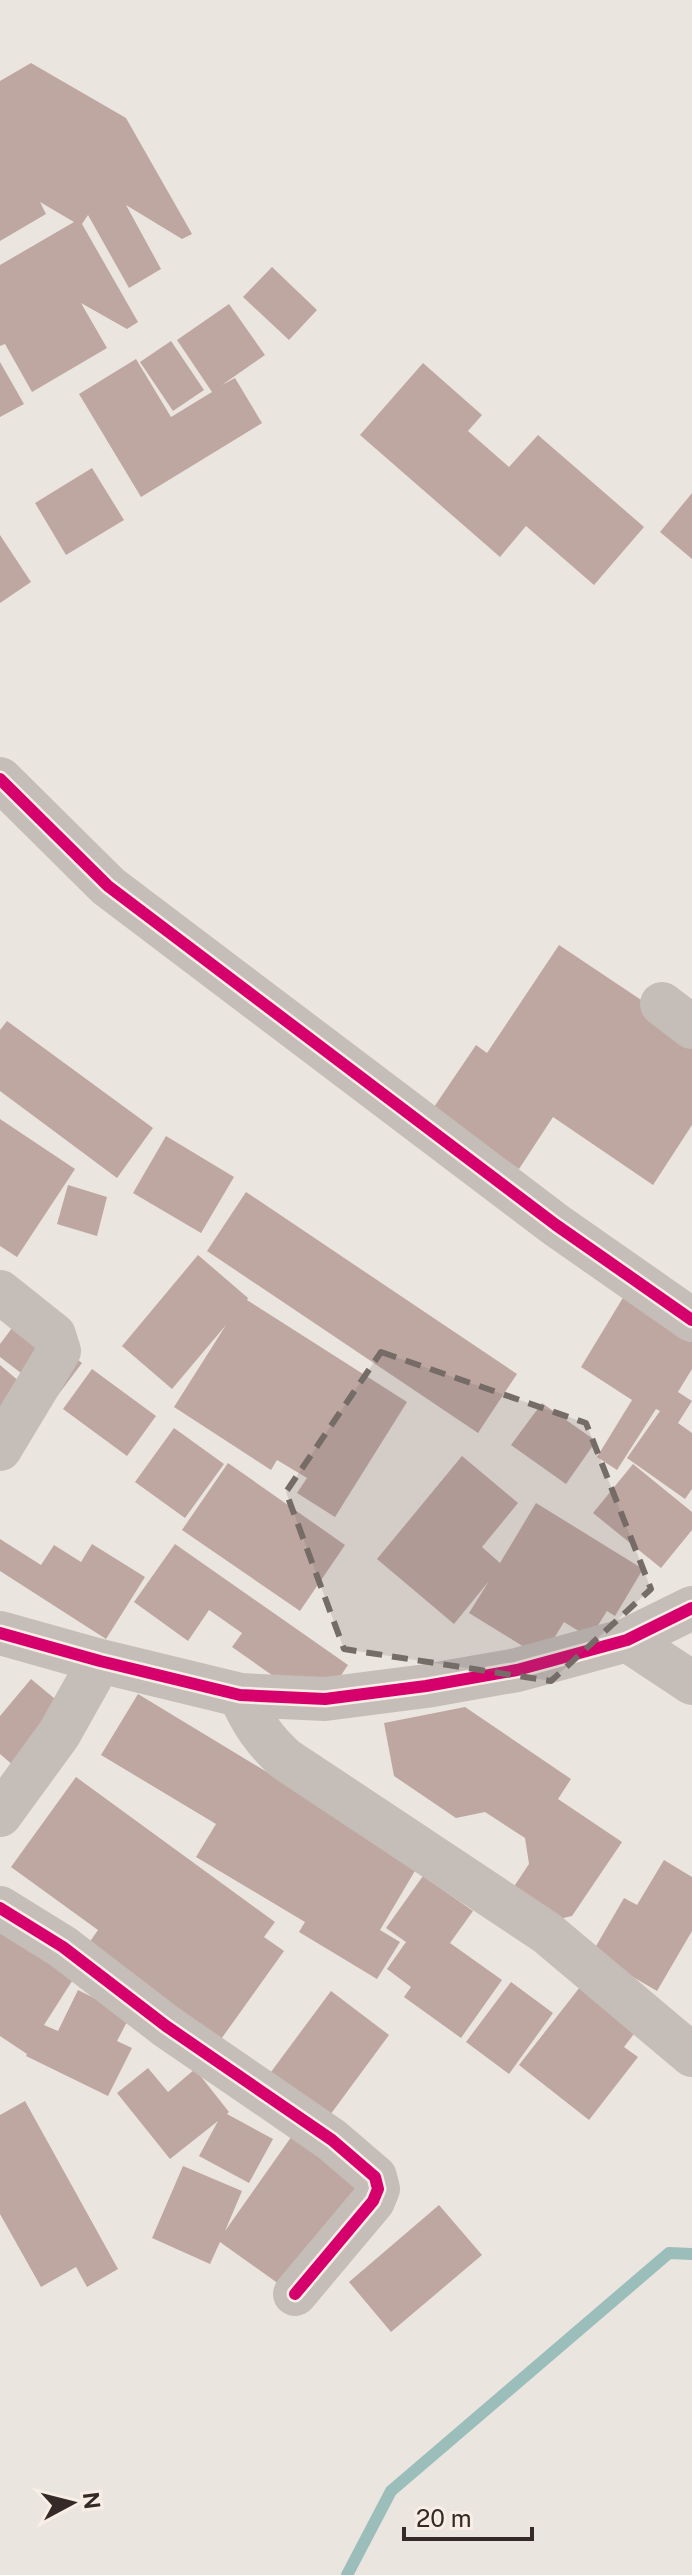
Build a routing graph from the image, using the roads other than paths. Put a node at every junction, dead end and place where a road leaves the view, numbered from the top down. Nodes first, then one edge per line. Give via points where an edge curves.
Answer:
1 (0, 779) edge
2 (0, 1292) edge
3 (692, 1320) edge
4 (0, 1449) edge
5 (692, 1608) edge
6 (0, 1633) edge
7 (627, 1640) junction
8 (100, 1661) junction
9 (692, 1683) edge
10 (240, 1695) junction
11 (0, 1815) edge
12 (0, 1908) edge
13 (692, 2055) edge
14 (295, 2294) dead end

1 - 3 street via 108,886 556,1225
2 - 4 street via 54,1335 59,1351
5 - 7 street
6 - 8 street
7 - 9 street
7 - 10 street via 517,1670 426,1686 325,1699
8 - 10 street
8 - 11 street via 59,1734
10 - 13 street via 249,1718 285,1759 547,1933
12 - 14 street via 63,1947 166,2026 332,2140 375,2177 373,2201

